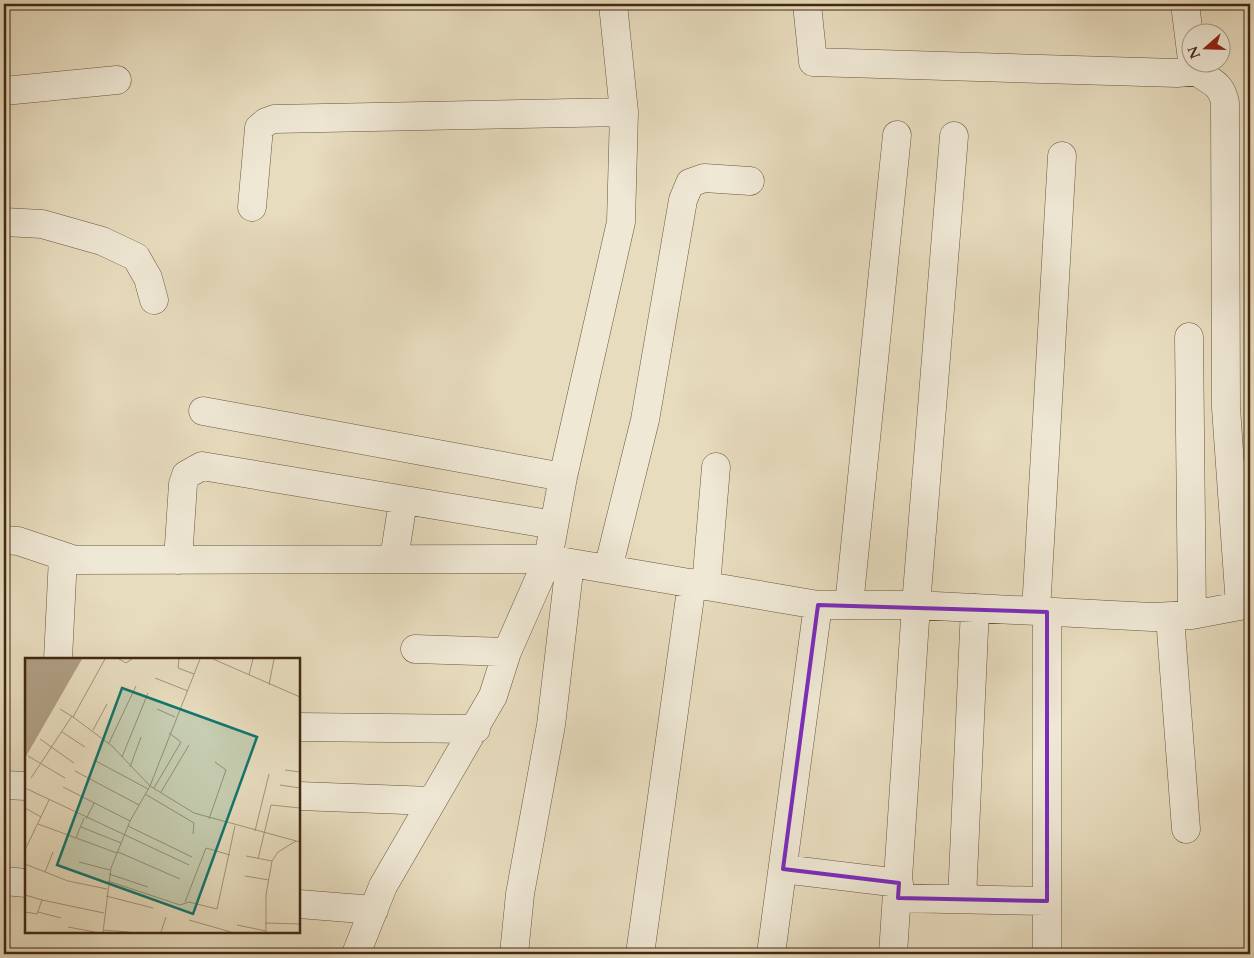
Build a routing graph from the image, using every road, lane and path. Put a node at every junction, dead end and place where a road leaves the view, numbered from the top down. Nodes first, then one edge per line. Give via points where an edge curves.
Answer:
1 (613, 4) edge
2 (807, 4) edge
3 (1185, 4) edge
4 (1187, 22) edge
5 (1182, 71) edge
6 (1202, 72) edge
7 (117, 80) dead end
8 (4, 91) edge
9 (624, 112) junction
10 (897, 135) dead end
11 (954, 136) dead end
12 (1062, 156) dead end
13 (750, 181) dead end
14 (252, 207) dead end
15 (4, 222) edge
16 (154, 300) dead end
17 (1189, 337) dead end
18 (203, 411) dead end
19 (716, 466) dead end
20 (563, 477) junction
21 (403, 501) junction
22 (554, 525) junction
23 (4, 540) edge
24 (63, 557) junction
25 (178, 560) junction
26 (394, 560) junction
27 (559, 561) junction
28 (608, 569) junction
29 (699, 584) junction
30 (818, 605) junction
31 (849, 605) junction
32 (916, 605) junction
33 (1245, 605) edge
34 (975, 608) junction
35 (1042, 611) junction
36 (1181, 616) junction
37 (415, 649) dead end
38 (507, 652) junction
39 (58, 658) edge
40 (300, 727) edge
41 (476, 729) junction
42 (4, 785) edge
43 (25, 786) edge
44 (300, 796) edge
45 (432, 801) junction
46 (1186, 829) dead end
47 (782, 869) junction
48 (4, 881) edge
49 (25, 883) edge
50 (899, 890) junction
51 (962, 900) junction
52 (1047, 901) junction
53 (300, 904) edge
54 (374, 910) junction
55 (356, 954) edge
56 (514, 954) edge
57 (640, 954) edge
58 (771, 954) edge
59 (893, 954) edge
60 (1047, 954) edge

1 - 9 street
2 - 5 street via 812,62 1177,74
3 - 4 street
6 - 33 street via 1219,86 1225,103 1226,408
7 - 8 street
9 - 14 street via 274,119 259,128
9 - 20 street via 621,222
10 - 31 street
11 - 32 street
12 - 35 street
13 - 28 street via 704,178 690,183 683,200 645,420
15 - 16 street via 42,224 102,241 136,257 148,278
17 - 36 street
18 - 20 street
19 - 29 street
20 - 22 street
21 - 22 street
21 - 25 street via 202,466 186,475 182,484
21 - 26 street
22 - 27 street
23 - 24 street via 29,544
24 - 25 street via 75,560
24 - 39 street
25 - 26 street
26 - 27 street
27 - 28 street
27 - 38 street
27 - 56 street via 551,725 520,894
28 - 29 street
29 - 30 street
29 - 57 street
30 - 31 street
30 - 47 street
31 - 32 street
32 - 34 street
32 - 50 street
33 - 36 street
34 - 35 street
34 - 51 street
35 - 36 street
35 - 52 street
36 - 46 street
37 - 38 street
38 - 41 street via 493,696
40 - 41 street
41 - 45 street
42 - 43 street
44 - 45 street
45 - 54 street via 383,886
47 - 50 street
47 - 58 street
48 - 49 street
50 - 51 street
50 - 59 street
51 - 52 street
52 - 60 street
53 - 54 street
54 - 55 street

